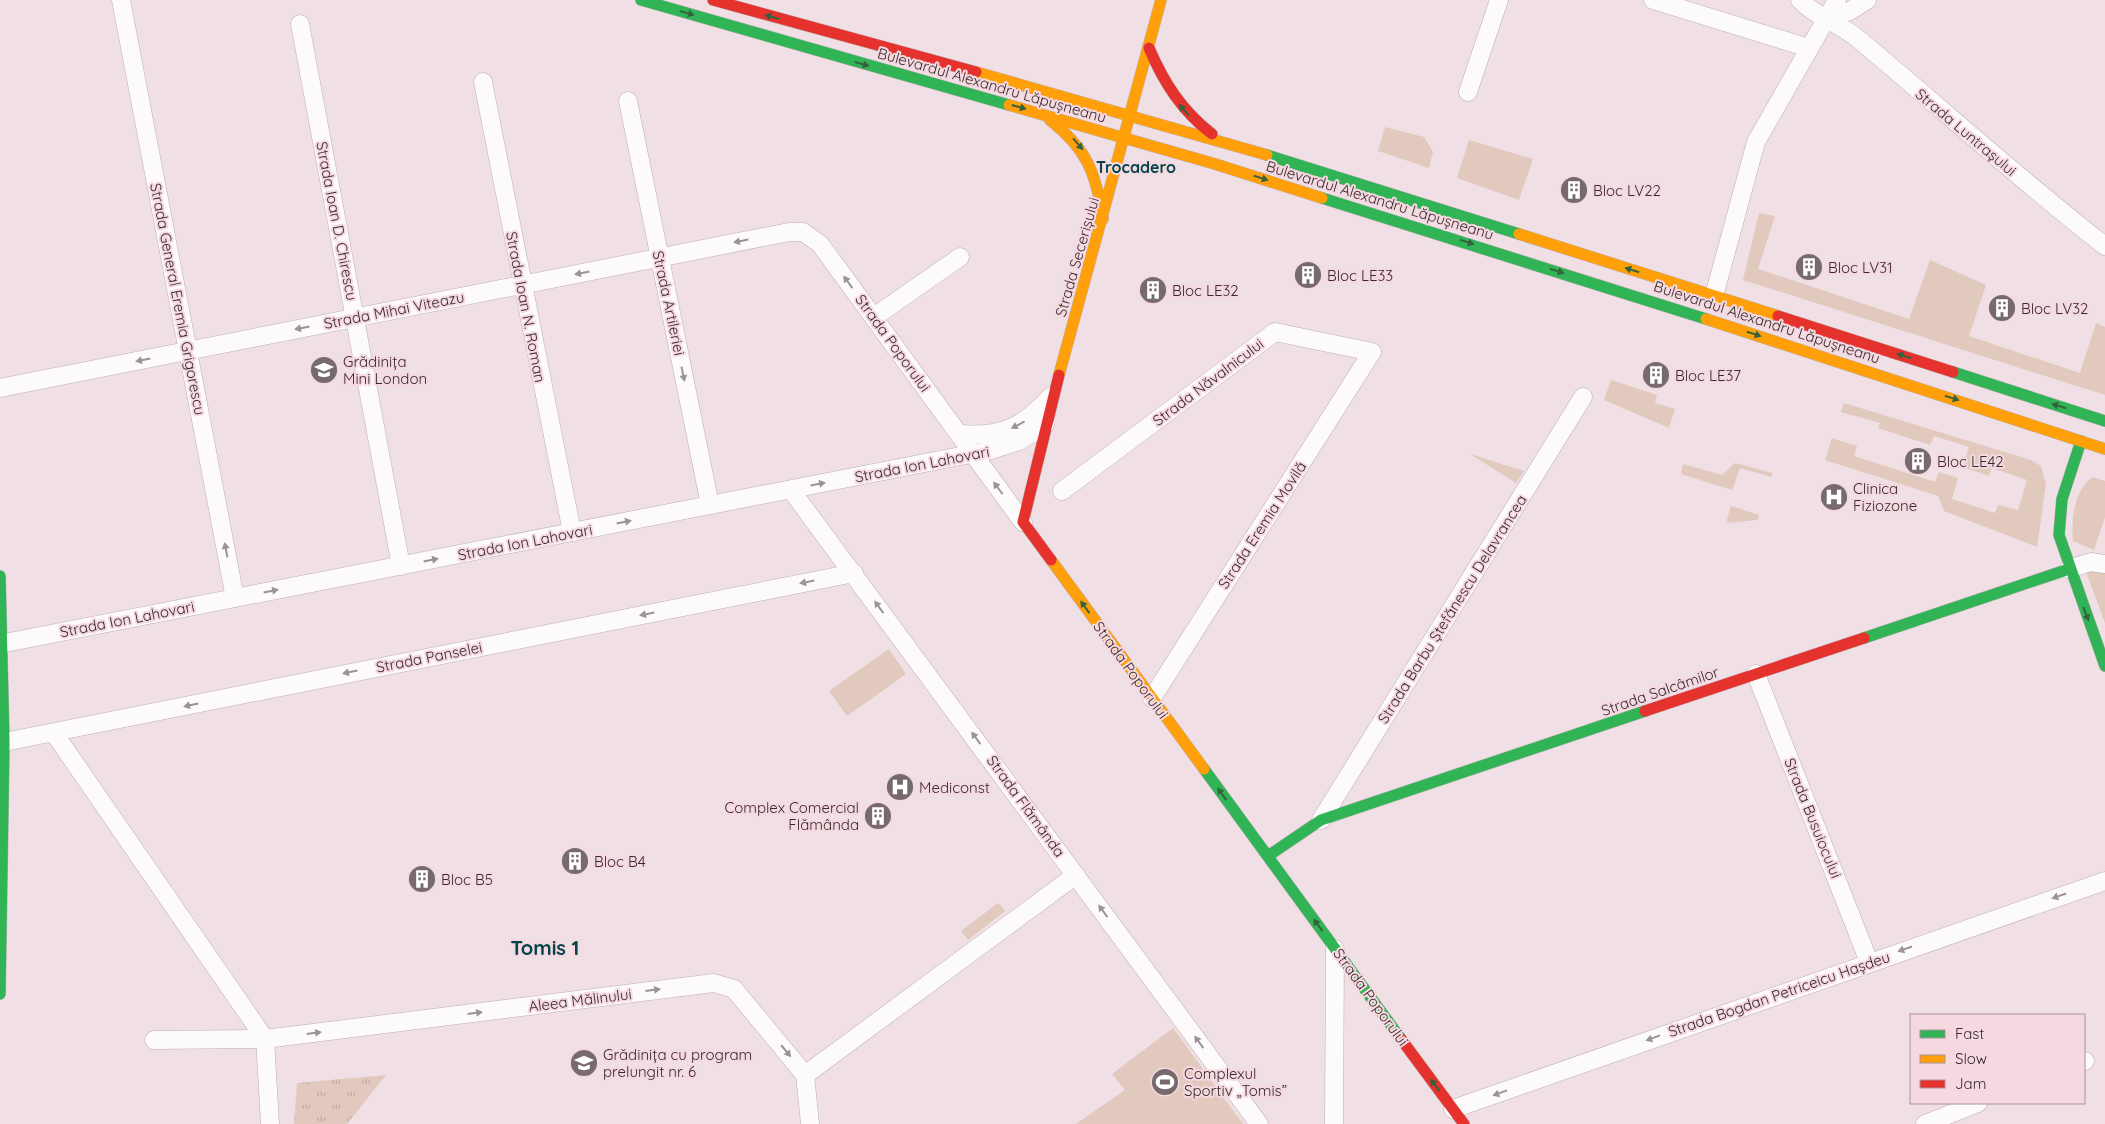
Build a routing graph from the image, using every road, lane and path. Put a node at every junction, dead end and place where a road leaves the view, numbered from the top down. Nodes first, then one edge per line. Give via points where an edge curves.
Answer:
1 (121, 0) edge
2 (641, 0) edge
3 (713, 0) edge
4 (1161, 0) edge
5 (1499, 0) edge
6 (1653, 0) edge
7 (1800, 0) edge
8 (1837, 0) edge
9 (1867, 0) edge
10 (1825, 19) junction
11 (300, 24) dead end
12 (1149, 48) junction
13 (1809, 48) junction
14 (483, 82) dead end
15 (1468, 92) dead end
16 (628, 101) dead end
17 (1041, 114) junction
18 (1130, 115) junction
19 (1124, 138) junction
20 (1222, 141) junction
21 (1103, 219) junction
22 (789, 232) joint
23 (2105, 246) edge
24 (660, 257) junction
25 (960, 257) dead end
26 (521, 285) junction
27 (1714, 296) junction
28 (874, 317) junction
29 (355, 318) junction
30 (188, 351) junction
31 (1372, 352) joint
32 (0, 388) edge
33 (1054, 393) junction
34 (1583, 397) dead end
35 (2105, 420) edge
36 (1045, 426) junction
37 (959, 434) junction
38 (2081, 441) junction
39 (2105, 449) edge
40 (973, 454) junction
41 (791, 490) junction
42 (1062, 492) dead end
43 (710, 505) junction
44 (1023, 522) junction
45 (572, 532) junction
46 (2105, 564) edge
47 (402, 566) junction
48 (2069, 569) junction
49 (854, 573) junction
50 (0, 576) edge
51 (235, 598) junction
52 (1, 644) edge
53 (2105, 666) edge
54 (1756, 674) junction
55 (1152, 698) junction
56 (54, 733) junction
57 (4, 742) junction
58 (1321, 820) junction
59 (1268, 856) junction
60 (1076, 875) junction
61 (2105, 880) edge
62 (1335, 949) junction
63 (1870, 962) junction
64 (0, 994) edge
65 (265, 1039) junction
66 (154, 1040) dead end
67 (805, 1075) junction
68 (1975, 1104) edge
69 (1453, 1109) junction
70 (270, 1124) edge
71 (810, 1124) edge
72 (1259, 1124) edge
73 (1334, 1124) edge
74 (1464, 1124) edge
75 (1925, 1124) edge

1 - 30 street, Strada General Eremia Grigorescu
2 -> 17 main road, Bulevardul Alexandru Lăpușneanu
18 -> 3 main road, Bulevardul Alexandru Lăpușneanu
4 - 12 main road, Strada Secerișului
5 - 15 street
6 - 13 street
7 - 10 street, Strada Luntrașului
8 - 10 street
9 - 10 street via 1850,11
10 - 13 street
10 - 23 street, Strada Luntrașului via 1855,36
11 - 29 street, Strada Ioan D. Chirescu
12 - 18 main road, Strada Secerișului
20 -> 12 main road via 1187,115 1174,99
13 - 27 street via 1756,142
14 - 26 street, Strada Ioan N. Roman
16 - 24 street, Strada Artileriei
17 - 19 main road, Bulevardul Alexandru Lăpușneanu
17 -> 21 main road via 1063,130 1087,155 1099,186
18 - 19 main road, Strada Secerișului
18 - 20 main road, Bulevardul Alexandru Lăpușneanu
19 - 21 main road, Strada Secerișului
19 -> 38 main road, Bulevardul Alexandru Lăpușneanu via 1432,231
27 -> 20 main road, Bulevardul Alexandru Lăpușneanu
21 - 33 main road, Strada Secerișului
22 -> 24 street, Strada Mihai Viteazu
28 -> 22 street, Strada Poporului via 820,244 803,232
24 -> 26 street, Strada Mihai Viteazu
24 -> 43 street, Strada Artileriei
25 - 28 street
26 - 29 street, Strada Mihai Viteazu
26 - 45 street, Strada Ioan N. Roman
35 -> 27 main road, Bulevardul Alexandru Lăpușneanu
28 - 37 street, Strada Poporului
29 -> 30 street, Strada Mihai Viteazu
29 - 47 street, Strada Ioan D. Chirescu
30 -> 32 street, Strada Mihai Viteazu
51 -> 30 street, Strada General Eremia Grigorescu
31 - 42 street, Strada Năvalnicului via 1275,332
31 - 55 street, Strada Eremia Movilă
33 - 36 main road, Strada Secerișului
33 -> 37 street via 1035,414 1000,433 982,436
34 - 58 street, Strada Barbu Ștefănescu Delavrancea
36 - 40 street, Strada Ion Lahovari via 1019,441
36 - 44 main road, Strada Secerișului
37 - 40 street, Strada Poporului
38 - 39 main road, Bulevardul Alexandru Lăpușneanu
38 - 48 main road via 2060,502 2057,521
41 -> 40 street, Strada Ion Lahovari
44 -> 40 street, Strada Poporului
41 - 43 street, Strada Ion Lahovari
41 - 49 street, Strada Flămânda
45 -> 43 street, Strada Ion Lahovari
55 -> 44 main road, Strada Poporului
47 -> 45 street, Strada Ion Lahovari
46 - 48 street via 2091,562
51 -> 47 street, Strada Ion Lahovari
48 -> 53 main road
48 - 54 main road, Strada Salcâmilor
49 -> 56 street, Strada Panselei
60 -> 49 street, Strada Flămânda
50 - 52 main road
51 - 52 street, Strada Ion Lahovari
52 - 57 main road
54 - 58 main road, Strada Salcâmilor
54 - 63 street, Strada Busuiocului
59 -> 55 main road, Strada Poporului
56 - 57 street, Strada Panselei
56 - 65 street
57 - 64 main road
58 - 59 main road, Strada Salcâmilor
62 -> 59 main road, Strada Poporului
60 - 67 street
72 -> 60 street, Strada Flămânda
61 -> 63 street, Strada Bogdan Petriceicu Hașdeu
69 -> 62 main road, Strada Poporului
62 - 73 street
63 -> 69 street, Strada Bogdan Petriceicu Hașdeu
65 - 66 street, Aleea Mălinului
65 -> 67 street, Aleea Mălinului via 714,983 734,989
65 - 70 street
67 - 71 street
68 - 75 street
69 - 74 main road, Strada Poporului

